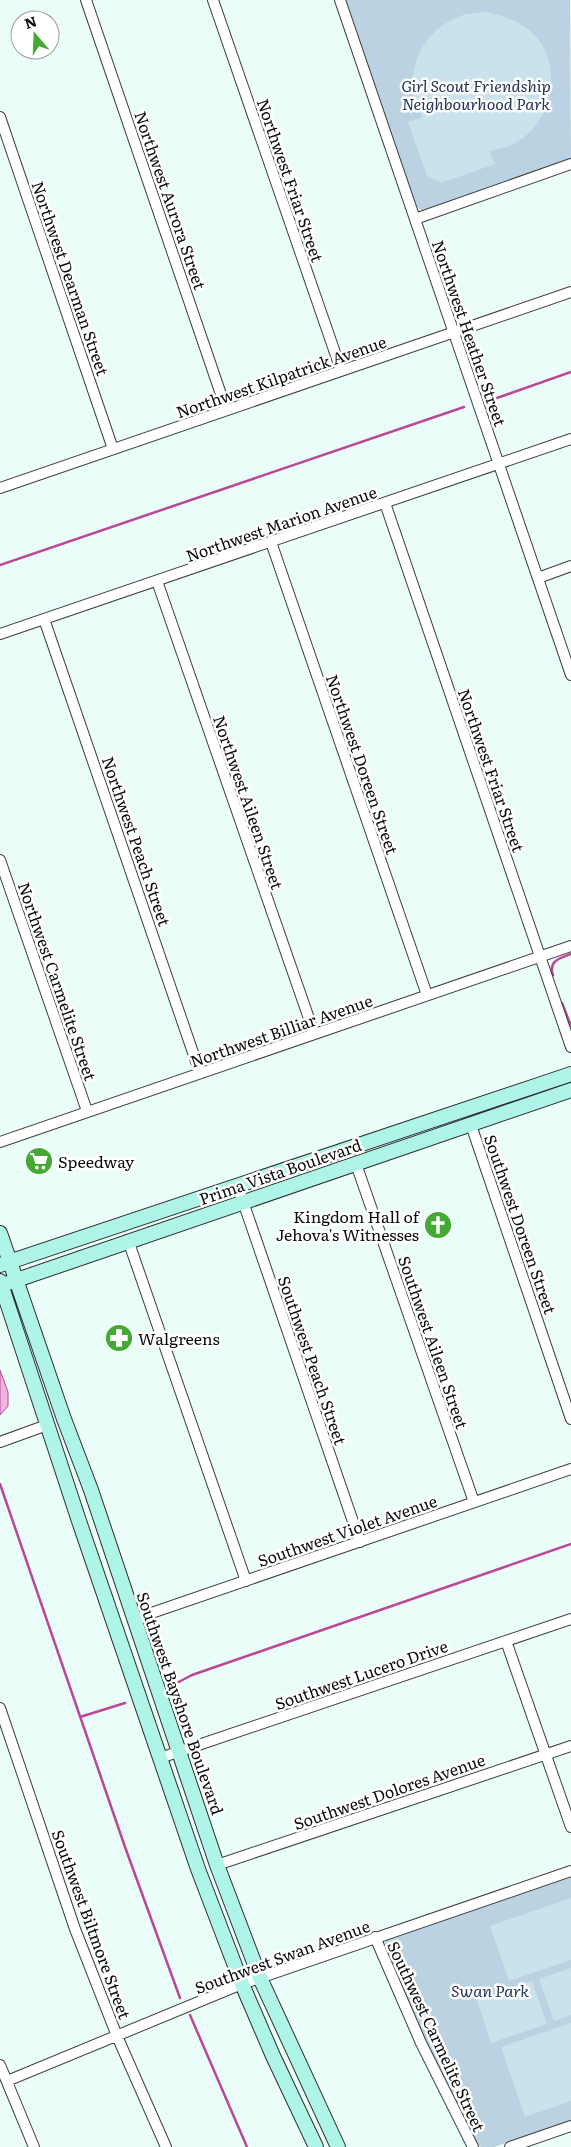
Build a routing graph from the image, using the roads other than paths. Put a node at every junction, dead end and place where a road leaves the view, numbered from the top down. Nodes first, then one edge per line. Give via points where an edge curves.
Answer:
1 (86, 0) edge
2 (213, 0) edge
3 (340, 0) edge
4 (0, 116) edge
5 (571, 164) edge
6 (415, 219) junction
7 (571, 292) edge
8 (453, 333) junction
9 (341, 370) junction
10 (226, 410) junction
11 (571, 439) edge
12 (114, 449) junction
13 (498, 464) junction
14 (0, 487) edge
15 (385, 503) junction
16 (271, 542) junction
17 (571, 566) edge
18 (538, 578) junction
19 (157, 581) junction
20 (44, 619) junction
21 (0, 634) edge
22 (571, 676) edge
23 (0, 860) edge
24 (571, 946) edge
25 (540, 956) junction
26 (427, 996) junction
27 (314, 1034) junction
28 (571, 1047) edge
29 (200, 1073) junction
30 (571, 1074) edge
31 (571, 1090) edge
32 (87, 1111) junction
33 (471, 1124) junction
34 (0, 1142) edge
35 (356, 1164) junction
36 (238, 1187) junction
37 (243, 1202) junction
38 (0, 1233) edge
39 (129, 1243) junction
40 (5, 1264) edge
41 (16, 1281) junction
42 (0, 1284) edge
43 (571, 1419) edge
44 (47, 1425) junction
45 (0, 1442) edge
46 (571, 1469) edge
47 (70, 1493) junction
48 (474, 1502) junction
49 (360, 1542) junction
50 (114, 1558) junction
51 (97, 1572) junction
52 (246, 1581) junction
53 (571, 1619) edge
54 (134, 1620) junction
55 (141, 1639) junction
56 (506, 1641) junction
57 (0, 1708) edge
58 (571, 1746) edge
59 (178, 1752) junction
60 (547, 1754) junction
61 (160, 1758) junction
62 (571, 1827) edge
63 (217, 1865) junction
64 (571, 1871) edge
65 (375, 1937) junction
66 (260, 1978) junction
67 (242, 1984) junction
68 (117, 2036) junction
69 (0, 2065) edge
70 (7, 2081) junction
71 (295, 2103) junction
72 (571, 2126) edge
73 (34, 2147) edge
74 (166, 2147) edge
75 (316, 2147) edge
76 (323, 2147) edge
77 (338, 2147) edge
78 (473, 2147) edge
79 (510, 2147) edge

1 - 10 street, Northwest Aurora Street
2 - 9 street, Northwest Friar Street
3 - 6 street, Northwest Heather Street
4 - 12 street, Northwest Dearman Street
5 - 6 street
6 - 8 street, Northwest Heather Street
7 - 8 street, Northwest Kilpatrick Avenue
8 - 9 street, Northwest Kilpatrick Avenue
8 - 13 street, Northwest Heather Street
9 - 10 street, Northwest Kilpatrick Avenue
10 - 12 street, Northwest Kilpatrick Avenue
11 - 13 street, Northwest Marion Avenue
12 - 14 street, Northwest Kilpatrick Avenue
13 - 15 street, Northwest Marion Avenue
13 - 18 street, Northwest Heather Street
15 - 16 street, Northwest Marion Avenue
15 - 25 street, Northwest Friar Street
16 - 19 street, Northwest Marion Avenue
16 - 26 street, Northwest Doreen Street
17 - 18 street
18 - 22 street, Northwest Heather Street
19 - 20 street, Northwest Marion Avenue
19 - 27 street, Northwest Aileen Street
20 - 21 street, Northwest Marion Avenue
20 - 29 street, Northwest Peach Street
23 - 32 street, Northwest Carmelite Street
24 - 25 street, Northwest Billiar Avenue
25 - 26 street, Northwest Billiar Avenue
25 - 28 street, Northwest Friar Street
26 - 27 street, Northwest Billiar Avenue
27 - 29 street, Northwest Billiar Avenue
29 - 32 street, Northwest Billiar Avenue
30 - 36 main road, Prima Vista Boulevard
31 - 33 main road, Prima Vista Boulevard
32 - 34 street, Northwest Billiar Avenue
33 - 35 main road, Prima Vista Boulevard
33 - 43 street, Southwest Doreen Street
35 - 37 main road, Prima Vista Boulevard
35 - 48 street, Southwest Aileen Street
36 - 37 street, Southwest Peach Street
36 - 40 main road, Prima Vista Boulevard
37 - 39 main road, Prima Vista Boulevard
37 - 49 street, Southwest Peach Street
38 - 40 main road, Southwest Bayshore Boulevard
39 - 41 main road, Prima Vista Boulevard
39 - 52 street
40 - 41 main road, Southwest Bayshore Boulevard
41 - 42 main road, Prima Vista Boulevard
41 - 50 main road, Southwest Bayshore Boulevard
42 - 44 main road
44 - 45 street
44 - 47 main road
46 - 48 street, Southwest Violet Avenue
47 - 50 main road via 79,1501 97,1551 102,1556
47 - 51 main road
48 - 49 street, Southwest Violet Avenue
49 - 52 street, Southwest Violet Avenue
50 - 54 main road, Southwest Bayshore Boulevard
51 - 55 main road via 114,1582 132,1632
51 - 61 main road
52 - 54 street, Southwest Violet Avenue
53 - 56 street, Southwest Lucero Drive
54 - 55 main road, Southwest Bayshore Boulevard
55 - 59 main road, Southwest Bayshore Boulevard
56 - 59 street, Southwest Lucero Drive
56 - 60 street
57 - 68 street, Southwest Biltmore Street via 75,1929
58 - 60 street, Southwest Dolores Avenue
59 - 61 street, Southwest Lucero Drive
59 - 63 main road, Southwest Bayshore Boulevard
60 - 62 street
60 - 63 street, Southwest Dolores Avenue
61 - 67 main road
63 - 66 main road, Southwest Bayshore Boulevard
64 - 65 street, Southwest Swan Avenue
65 - 66 street, Southwest Swan Avenue
65 - 78 street, Southwest Carmelite Street via 421,2043
66 - 67 street, Southwest Swan Avenue
66 - 77 main road, Southwest Bayshore Boulevard
67 - 68 street, Southwest Swan Avenue
67 - 71 main road
68 - 70 street, Southwest Swan Avenue
68 - 74 street, Southwest Biltmore Street
69 - 70 street
70 - 73 street
71 - 75 main road
71 - 76 main road via 304,2110
72 - 79 street

